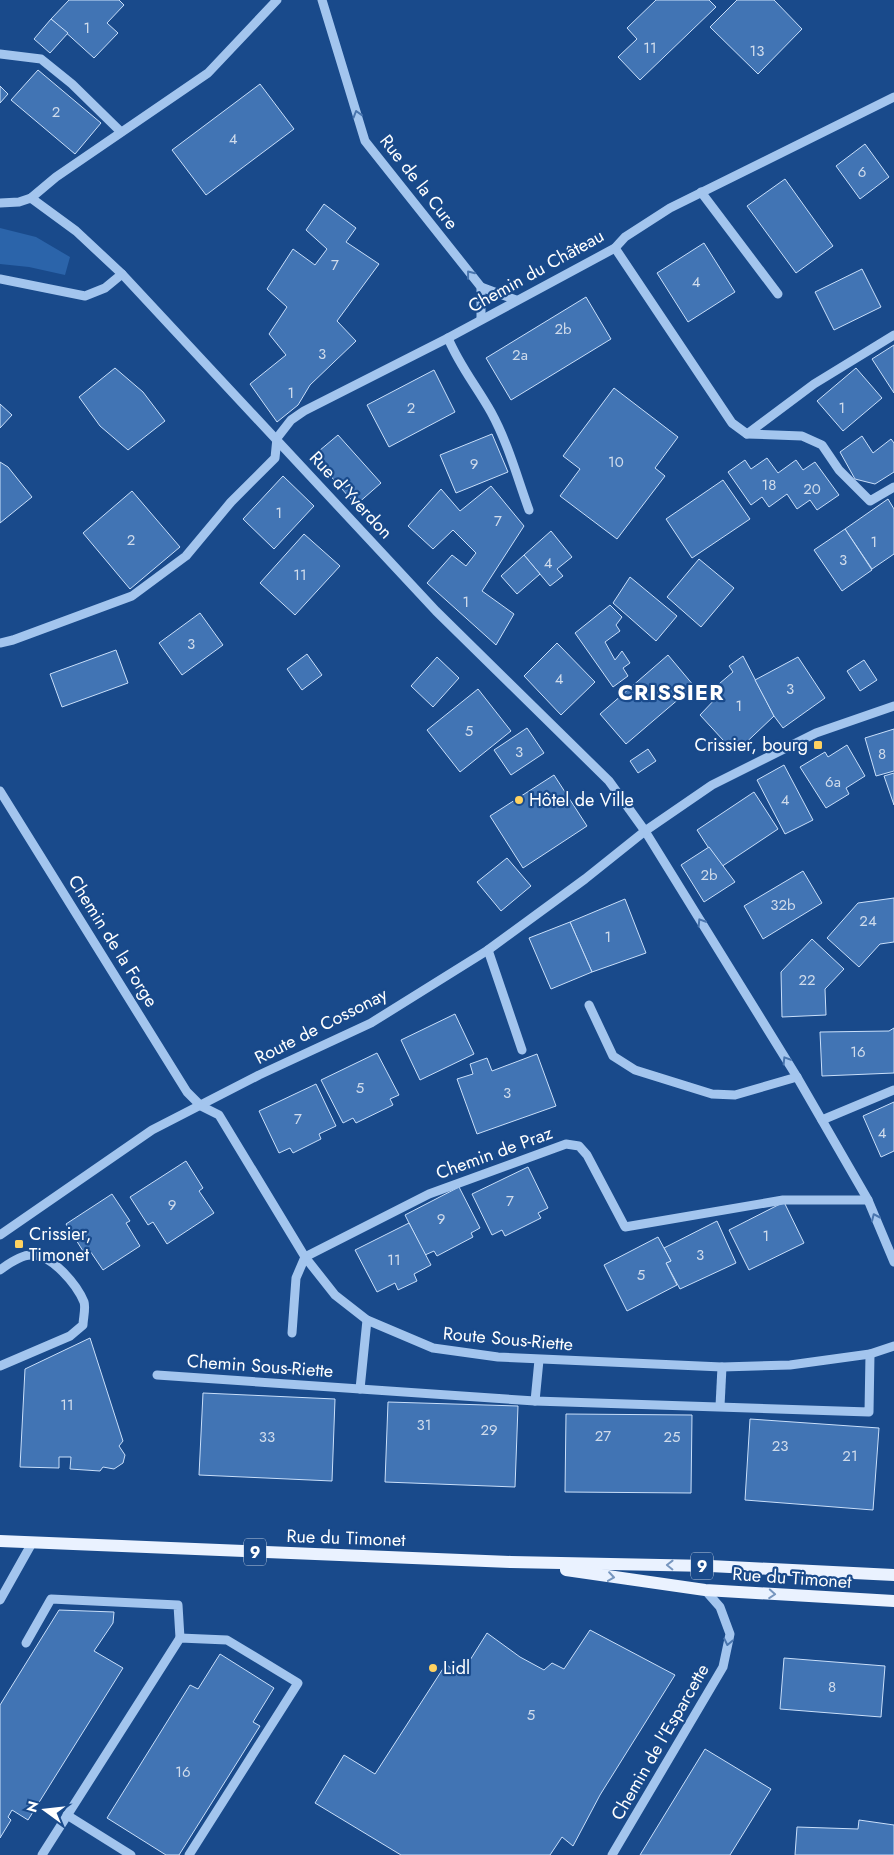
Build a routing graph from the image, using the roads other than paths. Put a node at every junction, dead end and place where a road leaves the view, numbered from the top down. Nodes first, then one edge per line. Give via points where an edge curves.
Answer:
1 (277, 0) edge
2 (322, 0) edge
3 (0, 54) edge
4 (894, 97) edge
5 (122, 132) junction
6 (701, 192) junction
7 (31, 198) junction
8 (0, 203) edge
9 (615, 248) junction
10 (122, 274) junction
11 (0, 279) edge
12 (481, 287) junction
13 (778, 294) dead end
14 (516, 300) junction
15 (481, 319) junction
16 (894, 335) edge
17 (448, 338) junction
18 (747, 434) junction
19 (277, 438) junction
20 (894, 487) edge
21 (529, 510) dead end
22 (0, 643) edge
23 (894, 706) edge
24 (0, 792) edge
25 (646, 831) junction
26 (488, 950) junction
27 (589, 1005) dead end
28 (522, 1050) dead end
29 (797, 1077) junction
30 (894, 1090) edge
31 (201, 1106) junction
32 (822, 1120) junction
33 (868, 1200) junction
34 (0, 1235) edge
35 (305, 1257) junction
36 (894, 1262) edge
37 (0, 1270) edge
38 (367, 1320) junction
39 (292, 1333) dead end
40 (894, 1346) edge
41 (870, 1354) junction
42 (539, 1360) junction
43 (0, 1366) edge
44 (722, 1367) junction
45 (157, 1375) dead end
46 (360, 1389) junction
47 (535, 1400) junction
48 (720, 1406) junction
49 (0, 1542) edge
50 (32, 1543) junction
51 (511, 1562) junction
52 (894, 1575) edge
53 (705, 1590) junction
54 (0, 1600) edge
55 (874, 1601) junction
56 (894, 1601) edge
57 (894, 1606) edge
58 (180, 1638) junction
59 (26, 1643) dead end
60 (67, 1815) junction
61 (42, 1855) edge
62 (131, 1855) edge
63 (189, 1855) edge
64 (612, 1855) edge

1 - 5 street via 208,73
12 -> 2 street, Rue de la Cure via 366,140
3 - 5 street via 41,59
4 - 6 street, Chemin du Château
5 - 7 street
6 - 9 street, Chemin du Château via 625,236
6 - 13 street
7 - 8 street
7 - 10 street, Rue d'Yverdon via 76,231
9 - 14 street, Chemin du Château
9 - 18 street via 732,423
10 - 11 street via 105,288 85,296
10 - 19 street, Rue d'Yverdon
12 - 14 street
12 - 15 street
14 - 15 street, Chemin du Château
15 - 17 street, Chemin du Château
16 - 18 street via 814,384
17 - 19 street, Chemin du Château via 304,411 291,420
17 - 21 street via 507,446
18 - 20 street via 802,436 822,445 839,470 870,501
19 - 22 street via 275,458 231,502 186,556 132,596
19 - 25 street, Rue d'Yverdon via 436,612 608,780
23 - 25 street, Route de Cossonay via 816,733 748,765 712,785
24 - 31 street, Chemin de la Forge via 188,1092
25 - 26 street, Route de Cossonay
29 -> 25 street
26 - 28 street
26 - 31 street, Route de Cossonay via 371,1023
27 - 29 street via 613,1056 635,1070 712,1094 735,1095
29 - 32 street
30 - 32 street
31 - 34 street, Route de Cossonay via 152,1130
31 - 35 street, Route Sous-Riette via 219,1115
32 - 33 street
33 - 35 street, Chemin de Praz via 783,1200 625,1227 587,1155 579,1146 566,1144 429,1194
36 -> 33 street
35 - 38 street, Route Sous-Riette via 335,1295
35 - 39 street via 296,1278
37 - 43 street via 31,1255 52,1261 85,1303 82,1325 70,1336
38 - 42 street, Route Sous-Riette via 434,1348
38 - 46 street
40 - 41 street, Route Sous-Riette
41 - 44 street, Route Sous-Riette via 790,1365
41 - 48 street, Chemin Sous-Riette via 869,1412
42 - 44 street, Route Sous-Riette
42 - 47 street
44 - 48 street
45 - 46 street, Chemin Sous-Riette
46 - 47 street, Chemin Sous-Riette
47 - 48 street, Chemin Sous-Riette
49 - 50 main road, Rue du Timonet / 9
50 - 51 main road, Rue du Timonet / 9
50 - 54 street
52 -> 51 main road, Rue du Timonet / 9 via 710,1566
51 -> 53 main road, Rue du Timonet / 9
53 -> 55 main road, Rue du Timonet / 9
53 -> 64 street, Chemin de l'Esparcette via 720,1607 730,1634 723,1667
55 - 56 main road, Rue du Timonet / 9
55 - 57 main road
58 - 59 street via 178,1605 51,1598
58 - 60 street
58 - 63 street via 227,1640 298,1683
60 - 61 street
60 - 62 street

